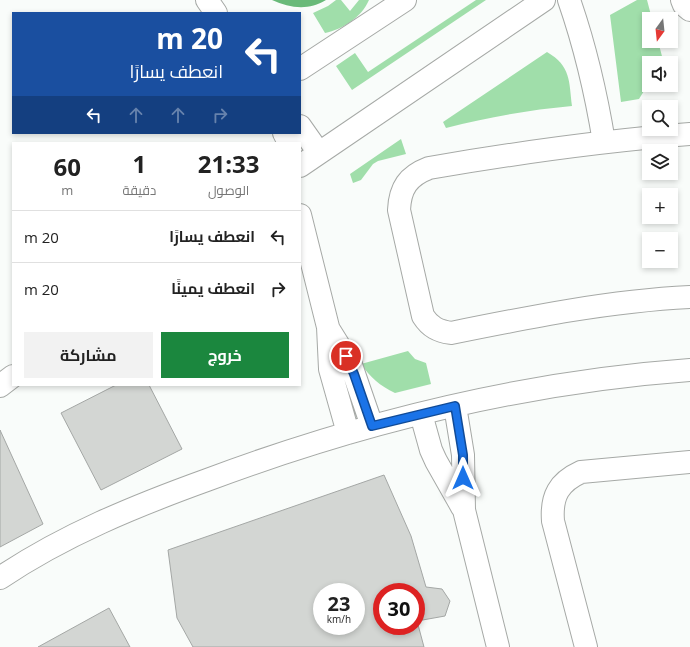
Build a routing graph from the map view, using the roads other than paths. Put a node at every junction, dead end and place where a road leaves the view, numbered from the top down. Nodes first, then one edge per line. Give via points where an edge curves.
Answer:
1 (207, 0) edge
2 (405, 0) edge
3 (569, 0) edge
4 (682, 0) edge
5 (539, 1) edge
6 (690, 10) edge
7 (215, 12) edge
8 (301, 68) edge
9 (301, 127) edge
10 (690, 134) edge
11 (604, 142) junction
12 (319, 153) junction
13 (301, 164) edge
14 (301, 219) edge
15 (690, 297) edge
16 (328, 327) junction
17 (690, 370) edge
18 (12, 377) edge
19 (0, 386) edge
20 (455, 406) junction
21 (421, 414) junction
22 (372, 426) junction
23 (348, 433) junction
24 (690, 462) edge
25 (464, 510) junction
26 (0, 578) edge
27 (498, 647) edge
28 (586, 647) edge

1 - 7 street
2 - 8 street
3 - 11 street via 588,63
4 - 6 street
5 - 12 street
9 - 12 street
10 - 11 street
11 - 15 street via 516,153 429,168 410,179 399,199 399,210 423,316 434,328 451,333 570,310
12 - 13 street
14 - 16 street
16 - 22 street via 351,365
16 - 23 street via 330,369
17 - 20 street via 604,379
18 - 19 street
20 - 21 street
20 - 25 street via 463,455
21 - 22 street
21 - 25 street via 436,461
22 - 23 street
23 - 26 street via 151,500 76,533
24 - 28 street via 581,472 564,482 558,491 552,510 553,521
25 - 27 street

